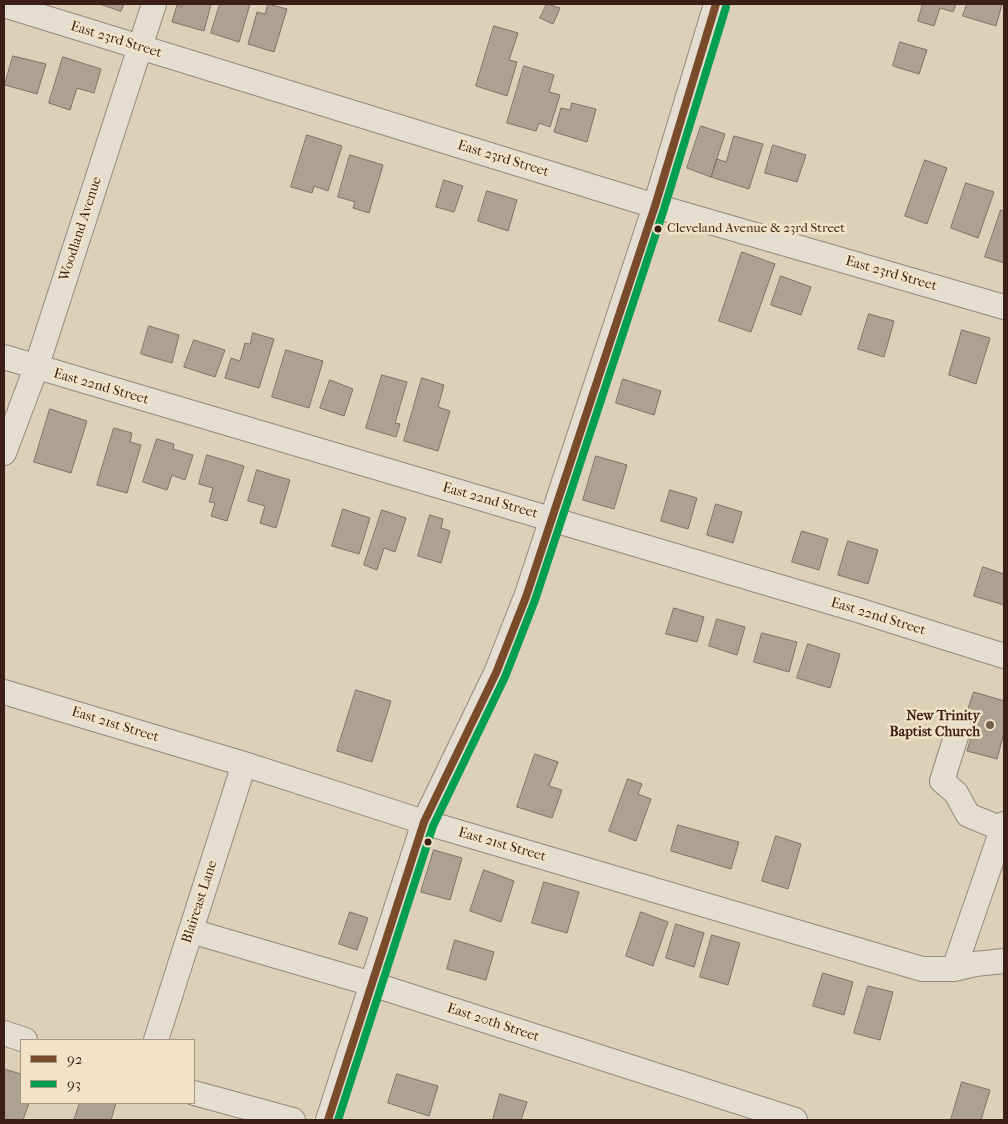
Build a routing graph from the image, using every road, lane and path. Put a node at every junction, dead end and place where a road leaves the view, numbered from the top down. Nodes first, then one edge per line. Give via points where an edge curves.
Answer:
1 (154, 4) edge
2 (716, 4) edge
3 (4, 5) edge
4 (140, 47) junction
5 (655, 206) junction
6 (1004, 307) edge
7 (4, 357) edge
8 (36, 368) junction
9 (4, 453) edge
10 (552, 519) junction
11 (1004, 656) edge
12 (4, 692) edge
13 (959, 727) dead end
14 (244, 764) junction
15 (424, 822) junction
16 (1003, 826) edge
17 (191, 931) junction
18 (1004, 961) edge
19 (954, 969) junction
20 (372, 984) junction
21 (4, 1033) edge
22 (22, 1039) edge
23 (156, 1039) edge
24 (195, 1092) edge
25 (293, 1120) edge
26 (328, 1120) edge
27 (794, 1120) edge

1 - 4 street, Woodland Avenue
2 - 5 street
3 - 4 street, East 23rd Street
4 - 5 street, East 23rd Street
4 - 8 street, Woodland Avenue
5 - 6 street, East 23rd Street
5 - 10 street
7 - 8 street, East 22nd Street
8 - 9 street, Woodland Avenue
8 - 10 street, East 22nd Street
10 - 11 street, East 22nd Street
10 - 15 street via 496,673
12 - 14 street, East 21st Street
13 - 16 street via 942,781 956,793 968,815
14 - 15 street, East 21st Street
14 - 17 street, Blaireast Lane
15 - 19 street, East 21st Street via 922,969
15 - 20 street
16 - 19 street
17 - 20 street, East 20th Street
17 - 23 street, Blaireast Lane
18 - 19 street, East 21st Street
20 - 26 street
20 - 27 street, East 20th Street
21 - 22 street
24 - 25 street

